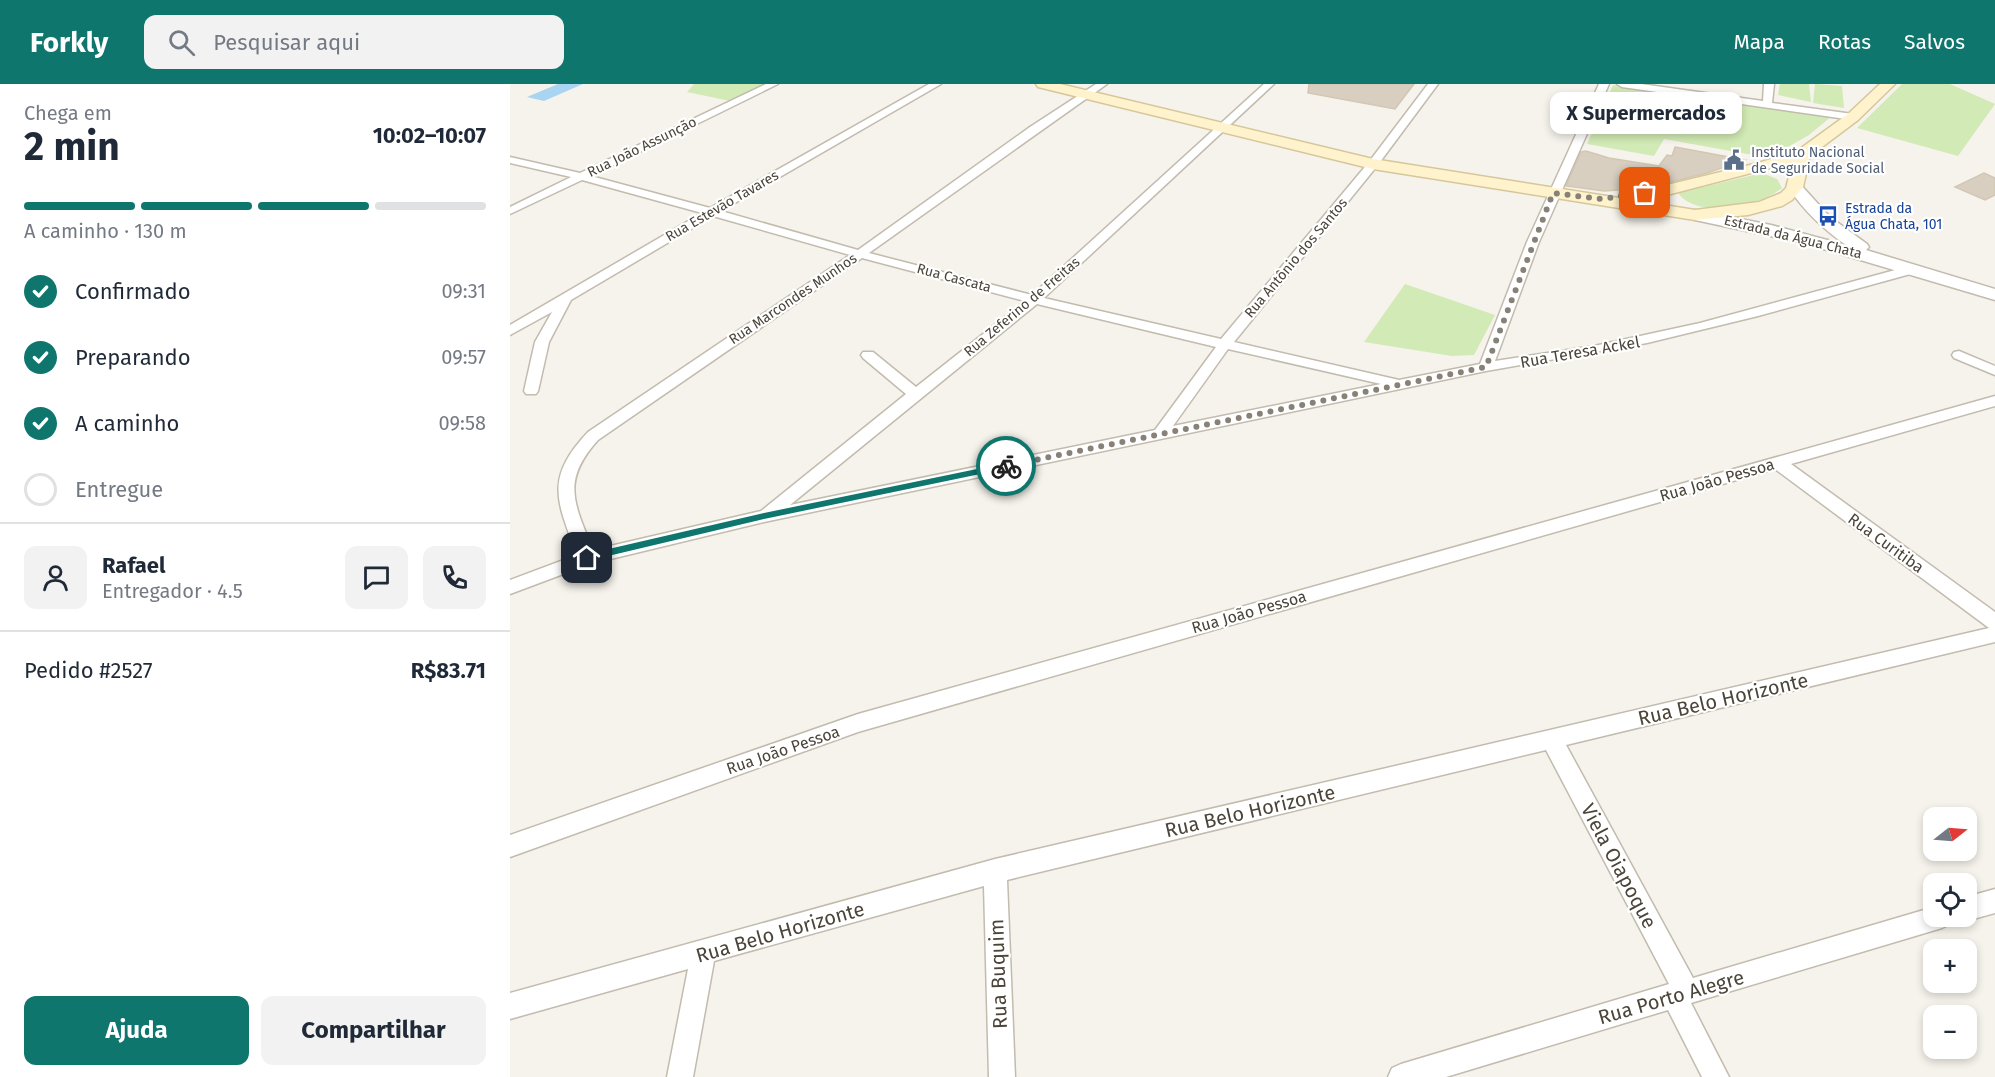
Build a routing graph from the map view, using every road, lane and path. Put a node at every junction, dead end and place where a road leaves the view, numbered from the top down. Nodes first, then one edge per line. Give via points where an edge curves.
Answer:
1 (773, 84) edge
2 (936, 84) edge
3 (1043, 84) edge
4 (1102, 84) edge
5 (1269, 84) edge
6 (1433, 84) edge
7 (1604, 84) edge
8 (1622, 84) edge
9 (1769, 84) edge
10 (1888, 84) edge
11 (1086, 95) junction
12 (1767, 104) junction
13 (1853, 117) junction
14 (1221, 128) junction
15 (1803, 154) junction
16 (510, 160) edge
17 (1373, 164) junction
18 (1763, 167) junction
19 (583, 176) junction
20 (1795, 186) junction
21 (1667, 190) junction
22 (1553, 193) junction
23 (1601, 199) junction
24 (510, 211) edge
25 (711, 212) junction
26 (1695, 215) junction
27 (860, 254) junction
28 (1890, 263) junction
29 (1910, 270) junction
30 (1995, 295) edge
31 (566, 297) junction
32 (1035, 299) junction
33 (510, 331) edge
34 (1224, 345) junction
35 (868, 355) dead end
36 (1959, 355) dead end
37 (1486, 367) junction
38 (1995, 371) edge
39 (1401, 384) junction
40 (531, 391) dead end
41 (916, 395) junction
42 (1995, 401) edge
43 (1160, 434) junction
44 (1778, 463) junction
45 (764, 516) junction
46 (587, 558) junction
47 (510, 587) edge
48 (1995, 622) edge
49 (1995, 634) edge
50 (1552, 740) junction
51 (510, 846) edge
52 (995, 871) junction
53 (1995, 901) edge
54 (1977, 906) edge
55 (1923, 922) edge
56 (703, 954) junction
57 (1680, 994) junction
58 (510, 1006) edge
59 (680, 1077) edge
60 (1002, 1077) edge
61 (1401, 1077) edge
62 (1716, 1077) edge

1 - 19 street, Rua João Assunção
2 - 25 street, Rua Estevão Tavares
3 - 11 main road
4 - 11 street, Rua Marcondes Munhos
5 - 14 street, Rua Zeferino de Freitas
6 - 17 street, Rua Antônio dos Santos
7 - 22 street
8 - 12 street
9 - 12 street
10 - 13 main road
11 - 14 main road
11 - 27 street, Rua Marcondes Munhos
12 - 13 street
13 - 15 main road
14 - 17 main road
14 - 32 street, Rua Zeferino de Freitas
15 - 18 main road
15 - 20 main road
16 - 19 street, Rua Cascata
17 - 22 main road
17 - 34 street, Rua Antônio dos Santos
18 - 20 main road
18 - 21 main road
19 - 24 street, Rua João Assunção
19 - 25 street, Rua Cascata
20 - 26 main road via 1784,199 1769,204
20 - 28 street, Estrada da Água Chata via 1804,202 1841,234
21 - 23 main road
21 - 26 main road via 1672,200
22 - 23 main road
22 - 37 street
23 - 26 main road
25 - 27 street, Rua Cascata
25 - 31 street, Rua Estevão Tavares
26 - 28 street, Estrada da Água Chata via 1767,228
27 - 32 street, Rua Cascata
27 - 46 street, Rua Marcondes Munhos via 576,451 569,467 566,501
28 - 29 street, Estrada da Água Chata
29 - 30 street, Estrada da Água Chata
29 - 37 street, Rua Teresa Ackel via 1618,347
31 - 33 street, Rua Estevão Tavares
31 - 40 street via 542,342
32 - 34 street, Rua Cascata
32 - 41 street, Rua Zeferino de Freitas
34 - 39 street, Rua Cascata
34 - 43 street, Rua Antônio dos Santos
35 - 41 street
36 - 38 street
37 - 39 street, Rua Teresa Ackel
39 - 43 street, Rua Teresa Ackel
41 - 45 street, Rua Zeferino de Freitas
42 - 44 street, Rua João Pessoa
43 - 45 street, Rua Teresa Ackel
44 - 48 street, Rua Curitiba
44 - 51 street, Rua João Pessoa via 858,723
45 - 46 street, Rua Teresa Ackel
46 - 47 street, Rua Teresa Ackel
49 - 50 street, Rua Belo Horizonte
50 - 52 street, Rua Belo Horizonte
50 - 57 street, Viela Oiapoque
52 - 56 street, Rua Belo Horizonte
52 - 60 street, Rua Buquim
53 - 54 street
55 - 57 street, Rua Porto Alegre
56 - 58 street, Rua Belo Horizonte
56 - 59 street
57 - 61 street, Rua Porto Alegre
57 - 62 street, Viela Oiapoque

